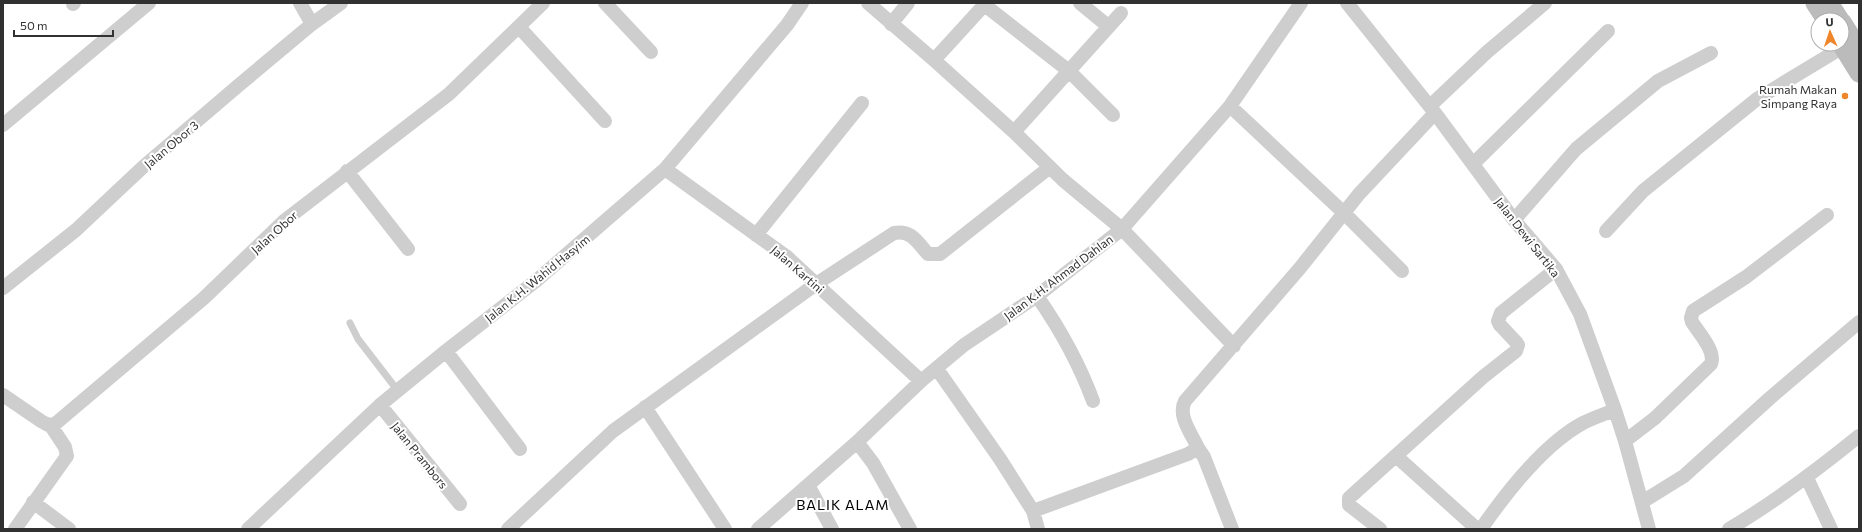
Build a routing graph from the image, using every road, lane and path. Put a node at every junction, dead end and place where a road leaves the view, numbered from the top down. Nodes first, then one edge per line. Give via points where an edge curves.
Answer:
1 (149, 3) edge
2 (300, 3) edge
3 (341, 3) edge
4 (543, 3) edge
5 (605, 3) edge
6 (802, 3) edge
7 (868, 3) edge
8 (908, 3) edge
9 (1080, 3) edge
10 (1301, 3) edge
11 (1347, 3) edge
12 (1815, 3) edge
13 (1829, 3) edge
14 (984, 4) edge
15 (1542, 4) edge
16 (1821, 12) edge
17 (1835, 12) edge
18 (1121, 13) dead end
19 (312, 24) junction
20 (891, 24) junction
21 (1108, 26) junction
22 (518, 27) junction
23 (1608, 31) dead end
24 (1850, 51) edge
25 (651, 52) dead end
26 (1838, 52) edge
27 (1711, 53) dead end
28 (934, 60) junction
29 (1069, 71) junction
30 (1859, 72) edge
31 (862, 103) dead end
32 (1230, 106) junction
33 (1433, 110) junction
34 (1113, 114) dead end
35 (605, 121) dead end
36 (3, 125) edge
37 (1014, 132) junction
38 (1473, 164) junction
39 (1050, 167) junction
40 (665, 169) junction
41 (348, 171) junction
42 (1344, 213) junction
43 (1827, 215) dead end
44 (1514, 220) junction
45 (1122, 229) junction
46 (1606, 231) dead end
47 (756, 235) junction
48 (408, 249) dead end
49 (1556, 269) junction
50 (1402, 271) dead end
51 (816, 284) junction
52 (3, 288) edge
53 (1037, 296) junction
54 (1859, 322) edge
55 (350, 323) dead end
56 (1234, 346) junction
57 (446, 351) junction
58 (937, 369) junction
59 (921, 381) junction
60 (398, 391) junction
61 (3, 395) edge
62 (1093, 401) dead end
63 (380, 406) junction
64 (645, 407) junction
65 (1615, 410) junction
66 (51, 426) junction
67 (1859, 436) edge
68 (1625, 441) junction
69 (857, 442) junction
70 (1198, 448) junction
71 (520, 449) dead end
72 (1396, 456) junction
73 (1808, 478) junction
74 (808, 485) junction
75 (33, 502) junction
76 (1642, 502) junction
77 (460, 504) dead end
78 (1032, 511) junction
79 (1742, 525) edge
80 (15, 529) edge
81 (69, 529) edge
82 (248, 529) edge
83 (508, 529) edge
84 (725, 529) edge
85 (758, 529) edge
86 (832, 529) edge
87 (910, 529) edge
88 (1038, 529) edge
89 (1232, 529) edge
90 (1380, 529) edge
91 (1477, 529) edge
92 (1481, 529) edge
93 (1649, 529) edge
94 (1729, 529) edge
95 (1831, 529) edge

1 - 36 street
2 - 19 street
3 - 19 street, Jalan Obor 3
4 - 22 street, Jalan Obor
5 - 25 street
6 - 40 street, Jalan K.H. Wahid Hasyim via 787,26
7 - 20 street
8 - 20 street
9 - 21 street
10 - 32 street, Jalan K.H. Ahmad Dahlan
11 - 33 street, Jalan Dewi Sartika
12 - 16 street
13 - 17 street
14 - 28 street
14 - 29 street
15 - 33 street via 1487,52
18 - 21 street
19 - 52 street, Jalan Obor 3 via 143,167 76,230
20 - 28 street
21 - 29 street
22 - 35 street
22 - 41 street, Jalan Obor via 449,94
23 - 38 street
24 - 30 street
26 - 46 street via 1757,98 1643,191
27 - 44 street via 1658,81 1576,149
28 - 37 street
29 - 34 street
29 - 37 street
31 - 47 street
32 - 42 street
32 - 45 street, Jalan K.H. Ahmad Dahlan
33 - 38 street, Jalan Dewi Sartika
33 - 42 street
37 - 39 street
38 - 44 street, Jalan Dewi Sartika
39 - 45 street
39 - 51 street via 940,254 928,254 910,233 894,232
40 - 47 street, Jalan Kartini
40 - 57 street, Jalan K.H. Wahid Hasyim via 537,280
41 - 48 street
41 - 66 street, Jalan Obor via 284,221 204,298 132,357 62,420
42 - 50 street
42 - 56 street
43 - 68 street via 1746,277 1693,312 1692,322 1709,348 1711,364 1655,418
44 - 49 street, Jalan Dewi Sartika
45 - 53 street, Jalan K.H. Ahmad Dahlan
45 - 56 street
47 - 51 street, Jalan Kartini via 787,257
49 - 65 street, Jalan Dewi Sartika via 1580,314
49 - 72 street via 1501,313 1498,321 1518,345 1516,351 1483,377
51 - 59 street, Jalan Kartini
51 - 64 street
53 - 58 street, Jalan K.H. Ahmad Dahlan via 964,345
53 - 62 street via 1058,326 1082,372
54 - 76 street via 1684,476
55 - 60 lane via 358,339
56 - 70 street via 1183,405 1184,420
57 - 60 street, Jalan K.H. Wahid Hasyim
57 - 71 street
58 - 59 street, Jalan K.H. Ahmad Dahlan
58 - 78 street via 1000,459
59 - 69 street, Jalan K.H. Ahmad Dahlan
60 - 63 street, Jalan K.H. Wahid Hasyim
61 - 66 street
63 - 77 street, Jalan Prambors
63 - 82 street, Jalan K.H. Wahid Hasyim
64 - 83 street via 613,431
64 - 84 street
65 - 68 street, Jalan Dewi Sartika
65 - 92 street via 1583,424 1542,455
66 - 75 street via 65,447 67,456
67 - 73 street
68 - 76 street, Jalan Dewi Sartika
69 - 74 street, Jalan K.H. Ahmad Dahlan
69 - 87 street via 873,463
70 - 78 street via 1188,454
70 - 89 street via 1204,457
72 - 90 street via 1348,500 1349,505
72 - 91 street
73 - 79 street
73 - 95 street
74 - 85 street, Jalan K.H. Ahmad Dahlan
74 - 86 street
75 - 80 street
75 - 81 street
76 - 93 street, Jalan Dewi Sartika
78 - 88 street
79 - 94 street

